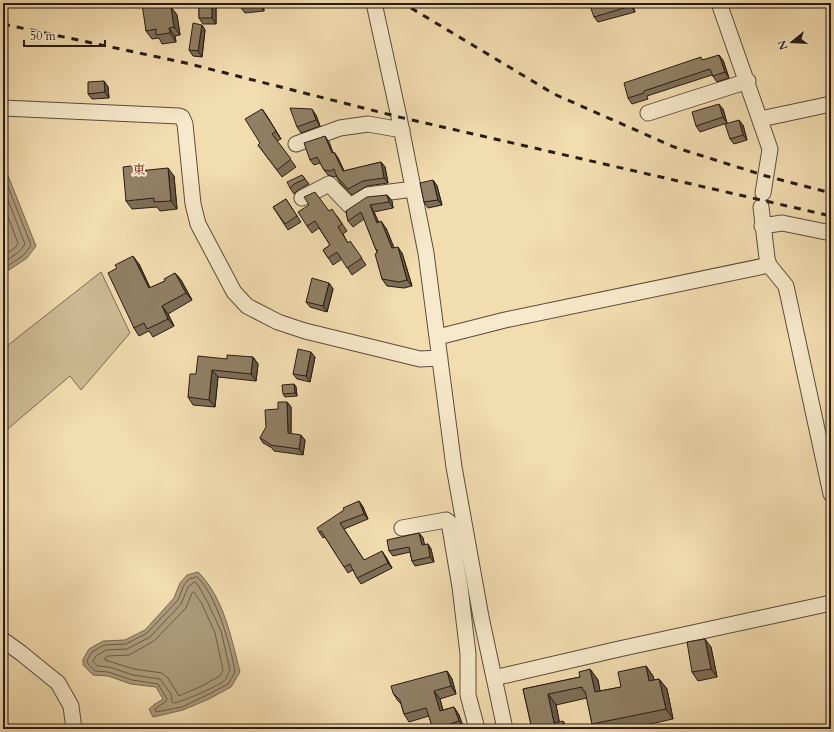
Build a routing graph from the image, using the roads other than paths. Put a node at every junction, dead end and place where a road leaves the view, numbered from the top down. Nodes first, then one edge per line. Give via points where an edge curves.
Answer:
1 (374, 3) edge
2 (719, 3) edge
3 (748, 81) junction
4 (831, 104) edge
5 (3, 108) edge
6 (648, 113) dead end
7 (761, 119) junction
8 (402, 130) junction
9 (296, 144) dead end
10 (413, 189) junction
11 (302, 198) dead end
12 (762, 226) junction
13 (831, 233) edge
14 (769, 265) junction
15 (438, 337) junction
16 (440, 358) junction
17 (831, 494) edge
18 (402, 528) dead end
19 (831, 603) edge
20 (3, 640) edge
21 (468, 670) junction
22 (492, 673) junction
23 (74, 729) edge
24 (477, 729) edge
25 (505, 729) edge

1 - 8 street
2 - 3 street
3 - 6 street
3 - 7 street
4 - 7 street
5 - 16 street via 182,117 185,124 192,204 198,224 234,292 247,306 278,322 305,331 420,359
7 - 12 street via 770,149 762,200
8 - 9 street via 368,124 340,128
8 - 10 street
10 - 11 street via 368,195 350,206 329,184
10 - 15 street via 426,253
12 - 13 street via 782,223
12 - 14 street
14 - 15 street via 528,315
14 - 17 street via 786,286
15 - 16 street
16 - 22 street via 454,467
18 - 21 street via 446,520 449,522 460,587
19 - 22 street via 619,649
20 - 23 street via 58,683 71,706
21 - 22 street
21 - 24 street via 468,695
22 - 25 street

